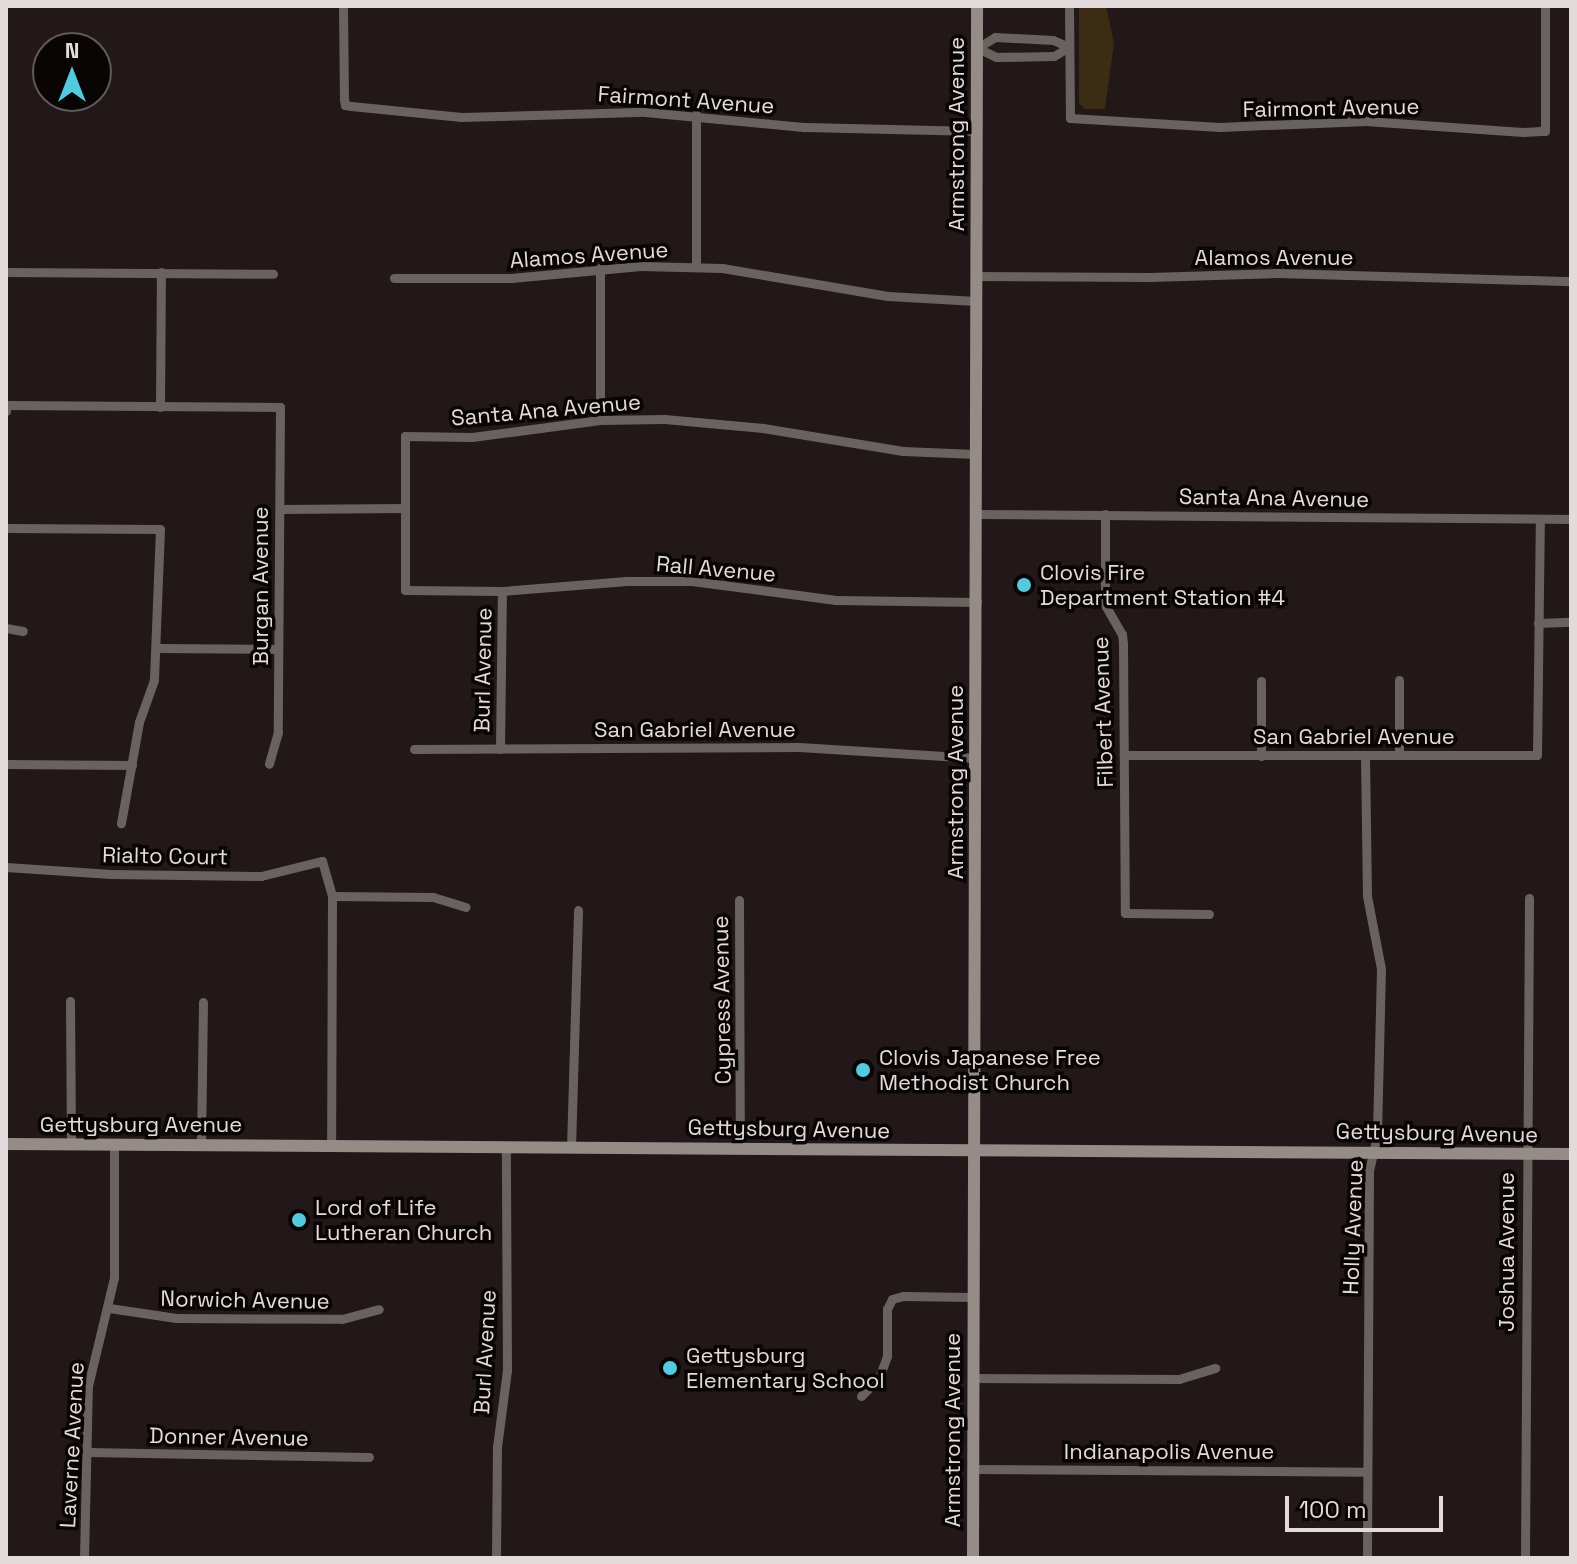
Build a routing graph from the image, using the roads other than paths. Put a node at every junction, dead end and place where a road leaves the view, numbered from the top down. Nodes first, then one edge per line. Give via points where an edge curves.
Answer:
1 (343, 6) edge
2 (977, 6) edge
3 (1069, 6) edge
4 (1545, 6) edge
5 (1069, 47) junction
6 (977, 48) junction
7 (696, 114) junction
8 (977, 131) junction
9 (696, 267) junction
10 (600, 268) junction
11 (6, 272) edge
12 (161, 272) junction
13 (273, 274) dead end
14 (976, 276) junction
15 (394, 278) dead end
16 (1571, 281) edge
17 (976, 301) junction
18 (160, 407) junction
19 (6, 408) edge
20 (600, 420) junction
21 (975, 454) junction
22 (405, 508) junction
23 (280, 509) junction
24 (976, 514) junction
25 (1105, 514) junction
26 (1540, 519) junction
27 (1571, 519) edge
28 (6, 528) edge
29 (502, 591) junction
30 (977, 602) junction
31 (1571, 622) edge
32 (1538, 623) junction
33 (6, 628) edge
34 (23, 631) dead end
35 (158, 648) junction
36 (278, 649) junction
37 (1399, 680) dead end
38 (1261, 681) dead end
39 (414, 749) dead end
40 (500, 749) junction
41 (1124, 755) junction
42 (1365, 755) junction
43 (1399, 755) junction
44 (1261, 756) junction
45 (976, 758) junction
46 (6, 764) edge
47 (269, 764) dead end
48 (132, 765) junction
49 (121, 823) dead end
50 (6, 867) edge
51 (332, 896) junction
52 (1529, 898) dead end
53 (739, 900) dead end
54 (466, 907) dead end
55 (578, 910) dead end
56 (1209, 914) dead end
57 (70, 1001) dead end
58 (203, 1002) dead end
59 (6, 1144) edge
60 (71, 1144) junction
61 (114, 1144) junction
62 (201, 1145) junction
63 (331, 1146) junction
64 (506, 1147) junction
65 (571, 1148) junction
66 (740, 1148) junction
67 (973, 1150) junction
68 (1372, 1154) junction
69 (1526, 1154) junction
70 (1571, 1154) edge
71 (972, 1297) junction
72 (109, 1308) junction
73 (379, 1309) dead end
74 (1215, 1368) dead end
75 (972, 1378) junction
76 (861, 1396) dead end
77 (88, 1452) junction
78 (369, 1457) dead end
79 (972, 1469) junction
80 (1366, 1472) junction
81 (84, 1558) edge
82 (496, 1558) edge
83 (973, 1558) edge
84 (1367, 1558) edge
85 (1525, 1558) edge

1 - 7 street, Fairmont Avenue via 345,105 461,117 586,111
2 - 6 street, Armstrong Avenue
3 - 5 street
4 - 5 street, Fairmont Avenue via 1545,131 1366,121 1220,127 1070,118
5 - 6 street via 1054,56 996,57
5 - 6 street via 1053,40 995,37
6 - 8 street, Armstrong Avenue
7 - 8 street, Fairmont Avenue via 820,128
7 - 9 street
8 - 14 street, Armstrong Avenue
9 - 10 street, Alamos Avenue
9 - 17 street, Alamos Avenue via 901,297
10 - 15 street, Alamos Avenue via 511,278
10 - 20 street
11 - 12 street
12 - 13 street
12 - 18 street
14 - 16 street, Alamos Avenue via 1278,273
14 - 17 street, Armstrong Avenue
17 - 21 street, Armstrong Avenue
18 - 19 street
18 - 23 street, Burgan Avenue via 280,407
20 - 21 street, Santa Ana Avenue via 716,422 865,447
20 - 22 street, Santa Ana Avenue via 472,437 405,436
21 - 24 street, Armstrong Avenue
22 - 23 street
22 - 29 street, Rall Avenue via 405,590
23 - 36 street, Burgan Avenue
24 - 25 street, Santa Ana Avenue
24 - 30 street, Armstrong Avenue
25 - 26 street, Santa Ana Avenue
25 - 41 street, Filbert Avenue via 1105,605 1123,644
26 - 27 street, Santa Ana Avenue
26 - 32 street
28 - 35 street via 160,529
29 - 30 street, Rall Avenue via 692,581 836,600
29 - 40 street, Burl Avenue
30 - 45 street, Armstrong Avenue
31 - 32 street
32 - 43 street, San Gabriel Avenue via 1537,755
33 - 34 street
35 - 36 street
35 - 48 street
36 - 47 street, Burgan Avenue via 278,732
37 - 43 street
38 - 44 street
39 - 40 street, San Gabriel Avenue
40 - 45 street, San Gabriel Avenue via 799,747
41 - 44 street, San Gabriel Avenue
41 - 56 street, Filbert Avenue via 1125,913
42 - 43 street, San Gabriel Avenue
42 - 44 street, San Gabriel Avenue
42 - 68 street, Holly Avenue via 1366,879 1381,969 1377,1136
45 - 67 street, Armstrong Avenue
46 - 48 street
48 - 49 street
50 - 51 street, Rialto Court via 261,876 322,861
51 - 54 street via 433,897
51 - 63 street
52 - 69 street, Joshua Avenue
53 - 66 street, Cypress Avenue
55 - 65 street
57 - 60 street
58 - 62 street
59 - 60 street, Gettysburg Avenue
60 - 61 street, Gettysburg Avenue
61 - 62 street, Gettysburg Avenue
61 - 72 street, Laverne Avenue via 114,1278
62 - 63 street, Gettysburg Avenue
63 - 64 street, Gettysburg Avenue
64 - 65 street, Gettysburg Avenue
64 - 82 street, Burl Avenue via 507,1370 497,1447
65 - 66 street, Gettysburg Avenue
66 - 67 street, Gettysburg Avenue
67 - 68 street, Gettysburg Avenue
67 - 71 street, Armstrong Avenue
68 - 69 street, Gettysburg Avenue
68 - 80 street, Holly Avenue
69 - 70 street, Gettysburg Avenue
69 - 85 street, Joshua Avenue
71 - 75 street, Armstrong Avenue
71 - 76 street via 892,1299 887,1309 887,1356 879,1378
72 - 73 street, Norwich Avenue via 151,1317 311,1319 342,1319
72 - 77 street, Laverne Avenue via 89,1375
74 - 75 street via 1179,1379
75 - 79 street, Armstrong Avenue
77 - 78 street, Donner Avenue
77 - 81 street, Laverne Avenue
79 - 80 street, Indianapolis Avenue
79 - 83 street, Armstrong Avenue
80 - 84 street, Holly Avenue

